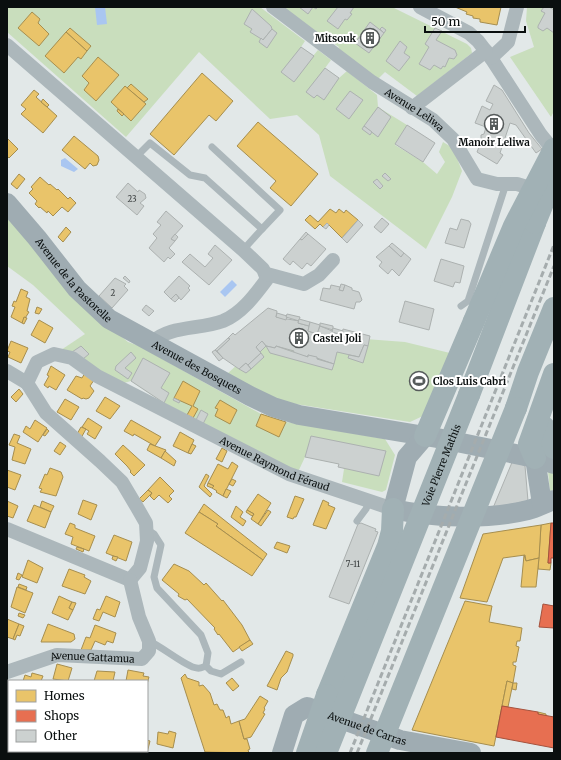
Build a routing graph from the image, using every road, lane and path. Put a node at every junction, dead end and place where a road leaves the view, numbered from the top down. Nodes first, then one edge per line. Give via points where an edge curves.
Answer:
1 (273, 7) edge
2 (420, 7) edge
3 (517, 7) edge
4 (7, 45) edge
5 (489, 54) junction
6 (412, 108) junction
7 (212, 147) dead end
8 (554, 150) edge
9 (136, 157) junction
10 (554, 176) edge
11 (506, 184) junction
12 (554, 197) edge
13 (7, 203) edge
14 (262, 229) junction
15 (243, 250) junction
16 (333, 260) dead end
17 (267, 274) junction
18 (554, 308) edge
19 (468, 313) junction
20 (554, 332) edge
21 (151, 344) junction
22 (7, 371) edge
23 (528, 372) junction
24 (554, 374) edge
25 (27, 383) junction
26 (554, 396) edge
27 (393, 431) junction
28 (425, 436) junction
29 (548, 457) edge
30 (405, 464) junction
31 (369, 501) junction
32 (548, 502) edge
33 (393, 508) junction
34 (357, 521) dead end
35 (7, 529) edge
36 (146, 529) junction
37 (130, 580) junction
38 (149, 641) junction
39 (241, 662) dead end
40 (206, 666) junction
41 (7, 672) edge
42 (320, 701) junction
43 (470, 751) edge
44 (282, 753) edge
45 (307, 753) edge
46 (326, 753) edge
47 (377, 753) edge

1 - 6 street, Avenue Leliwa via 372,82
2 - 5 street via 469,33
3 - 5 street via 508,42
4 - 9 street
5 - 6 street
5 - 8 street via 541,135
6 - 11 street, Avenue Leliwa via 433,120 453,139 477,179
7 - 14 lane via 280,210
8 - 19 highway, bridge
9 - 14 lane via 150,143 190,175 205,178
9 - 15 street
10 - 46 highway, Voie Pierre Mathis, bridge
11 - 12 street, Avenue Leliwa via 517,184
11 - 19 lane via 468,301
13 - 21 main road, Avenue de la Pastorelle via 91,304 109,319
14 - 15 lane
15 - 17 street
16 - 17 street via 319,275 304,284
17 - 21 street, Avenue des Bosquets via 267,279 254,297 241,310 225,320 160,335
18 - 23 highway
19 - 28 highway
20 - 23 highway via 545,352
21 - 27 main road, Avenue des Bosquets via 273,407 299,415
22 - 25 street
23 - 47 highway, bridge via 516,408
24 - 29 highway via 529,444
25 - 31 street, Avenue Raymond Féraud via 36,362 54,354 72,358 97,376 289,474
25 - 36 street via 46,413 122,482 146,523
26 - 29 highway via 544,427
27 - 28 main road, Avenue des Bosquets
27 - 30 main road via 401,443
28 - 29 main road, Avenue des Bosquets
28 - 30 main road via 407,457
29 - 32 main road
30 - 33 main road
31 - 33 street, Avenue Raymond Féraud
31 - 34 lane
32 - 33 main road, Avenue Raymond Féraud via 528,510 488,516 433,515
33 - 42 highway via 392,531 388,546
35 - 37 street
36 - 37 street via 147,541 140,568
36 - 40 lane via 154,534 161,546 154,577 157,588 201,635 208,653
37 - 38 street via 139,616
38 - 40 lane via 161,646 189,666 197,669
38 - 41 street, Avenue Gattamua via 150,651 142,659 57,655
39 - 40 lane via 221,674 211,671
42 - 43 main road, Avenue de Carras via 400,740 432,743
42 - 44 main road via 294,715
42 - 45 highway, bridge

